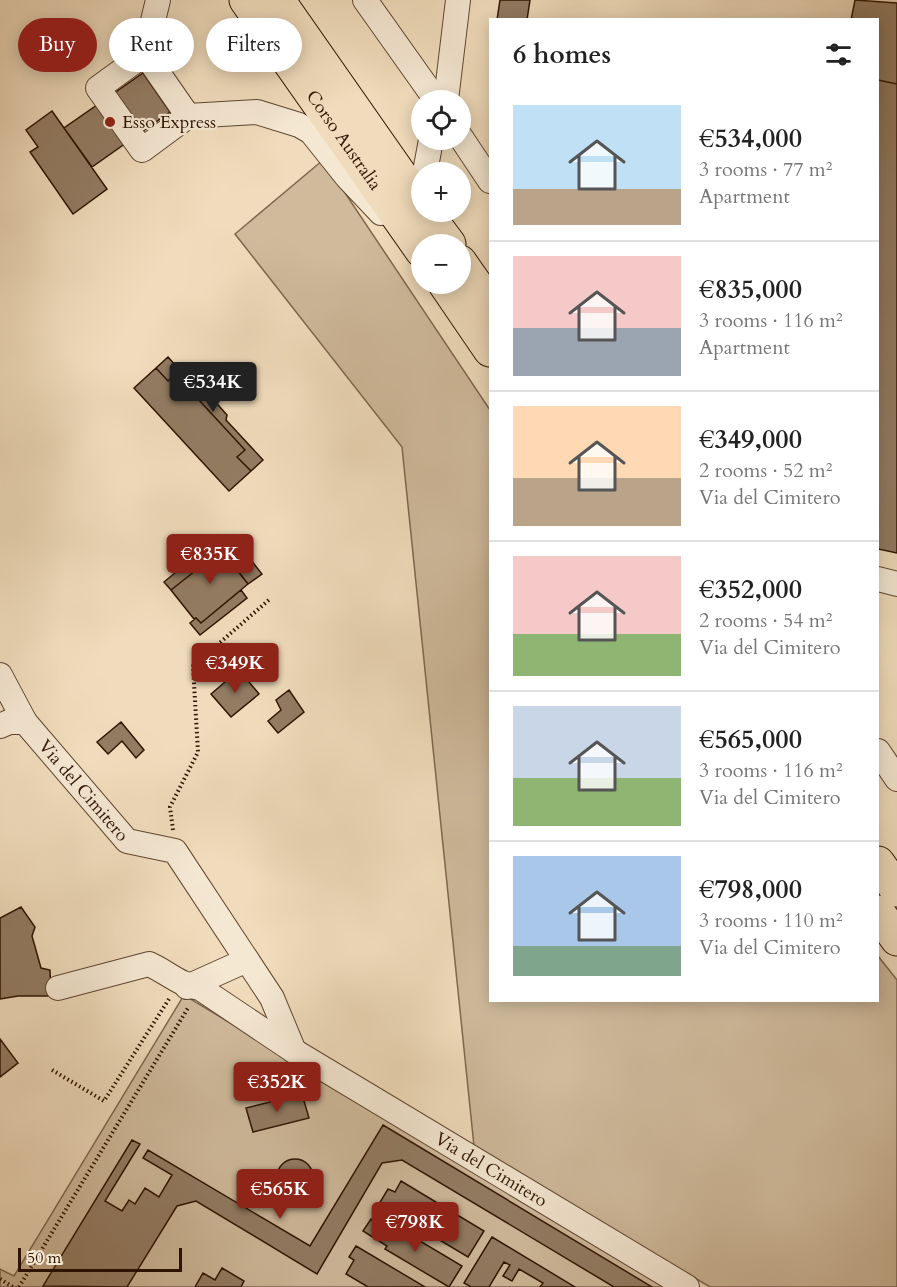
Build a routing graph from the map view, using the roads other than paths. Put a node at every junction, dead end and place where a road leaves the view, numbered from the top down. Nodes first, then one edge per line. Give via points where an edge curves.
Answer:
1 (158, 0) edge
2 (246, 0) edge
3 (278, 0) edge
4 (365, 0) edge
5 (458, 0) edge
6 (154, 18) edge
7 (120, 72) edge
8 (157, 72) edge
9 (429, 90) edge
10 (447, 90) edge
11 (188, 116) junction
12 (469, 150) edge
13 (489, 180) edge
14 (411, 190) edge
15 (411, 235) edge
16 (411, 244) edge
17 (471, 292) edge
18 (489, 347) edge
19 (879, 579) edge
20 (897, 584) edge
21 (0, 675) edge
22 (25, 722) junction
23 (0, 726) edge
24 (879, 752) edge
25 (897, 779) edge
26 (879, 864) edge
27 (897, 890) edge
28 (879, 913) edge
29 (897, 939) edge
30 (247, 960) junction
31 (58, 988) dead end
32 (193, 988) junction
33 (294, 1051) junction
34 (687, 1287) edge

1 - 6 street
2 - 15 highway, Corso Australia
3 - 14 highway, Corso Australia
4 - 9 street
5 - 10 street
7 - 11 street via 98,88 142,150
8 - 11 street
11 - 16 street via 257,112 299,125 311,132 347,177
12 - 13 street
17 - 18 highway
19 - 20 street
21 - 22 street
22 - 23 street, Via del Cimitero
22 - 30 street, Via del Cimitero via 127,841 175,851
24 - 25 street
26 - 27 highway
28 - 29 highway
30 - 32 street
30 - 33 street via 272,998
31 - 32 street, Via del Cimitero via 149,964
32 - 33 street, Via del Cimitero
33 - 34 street, Via del Cimitero

